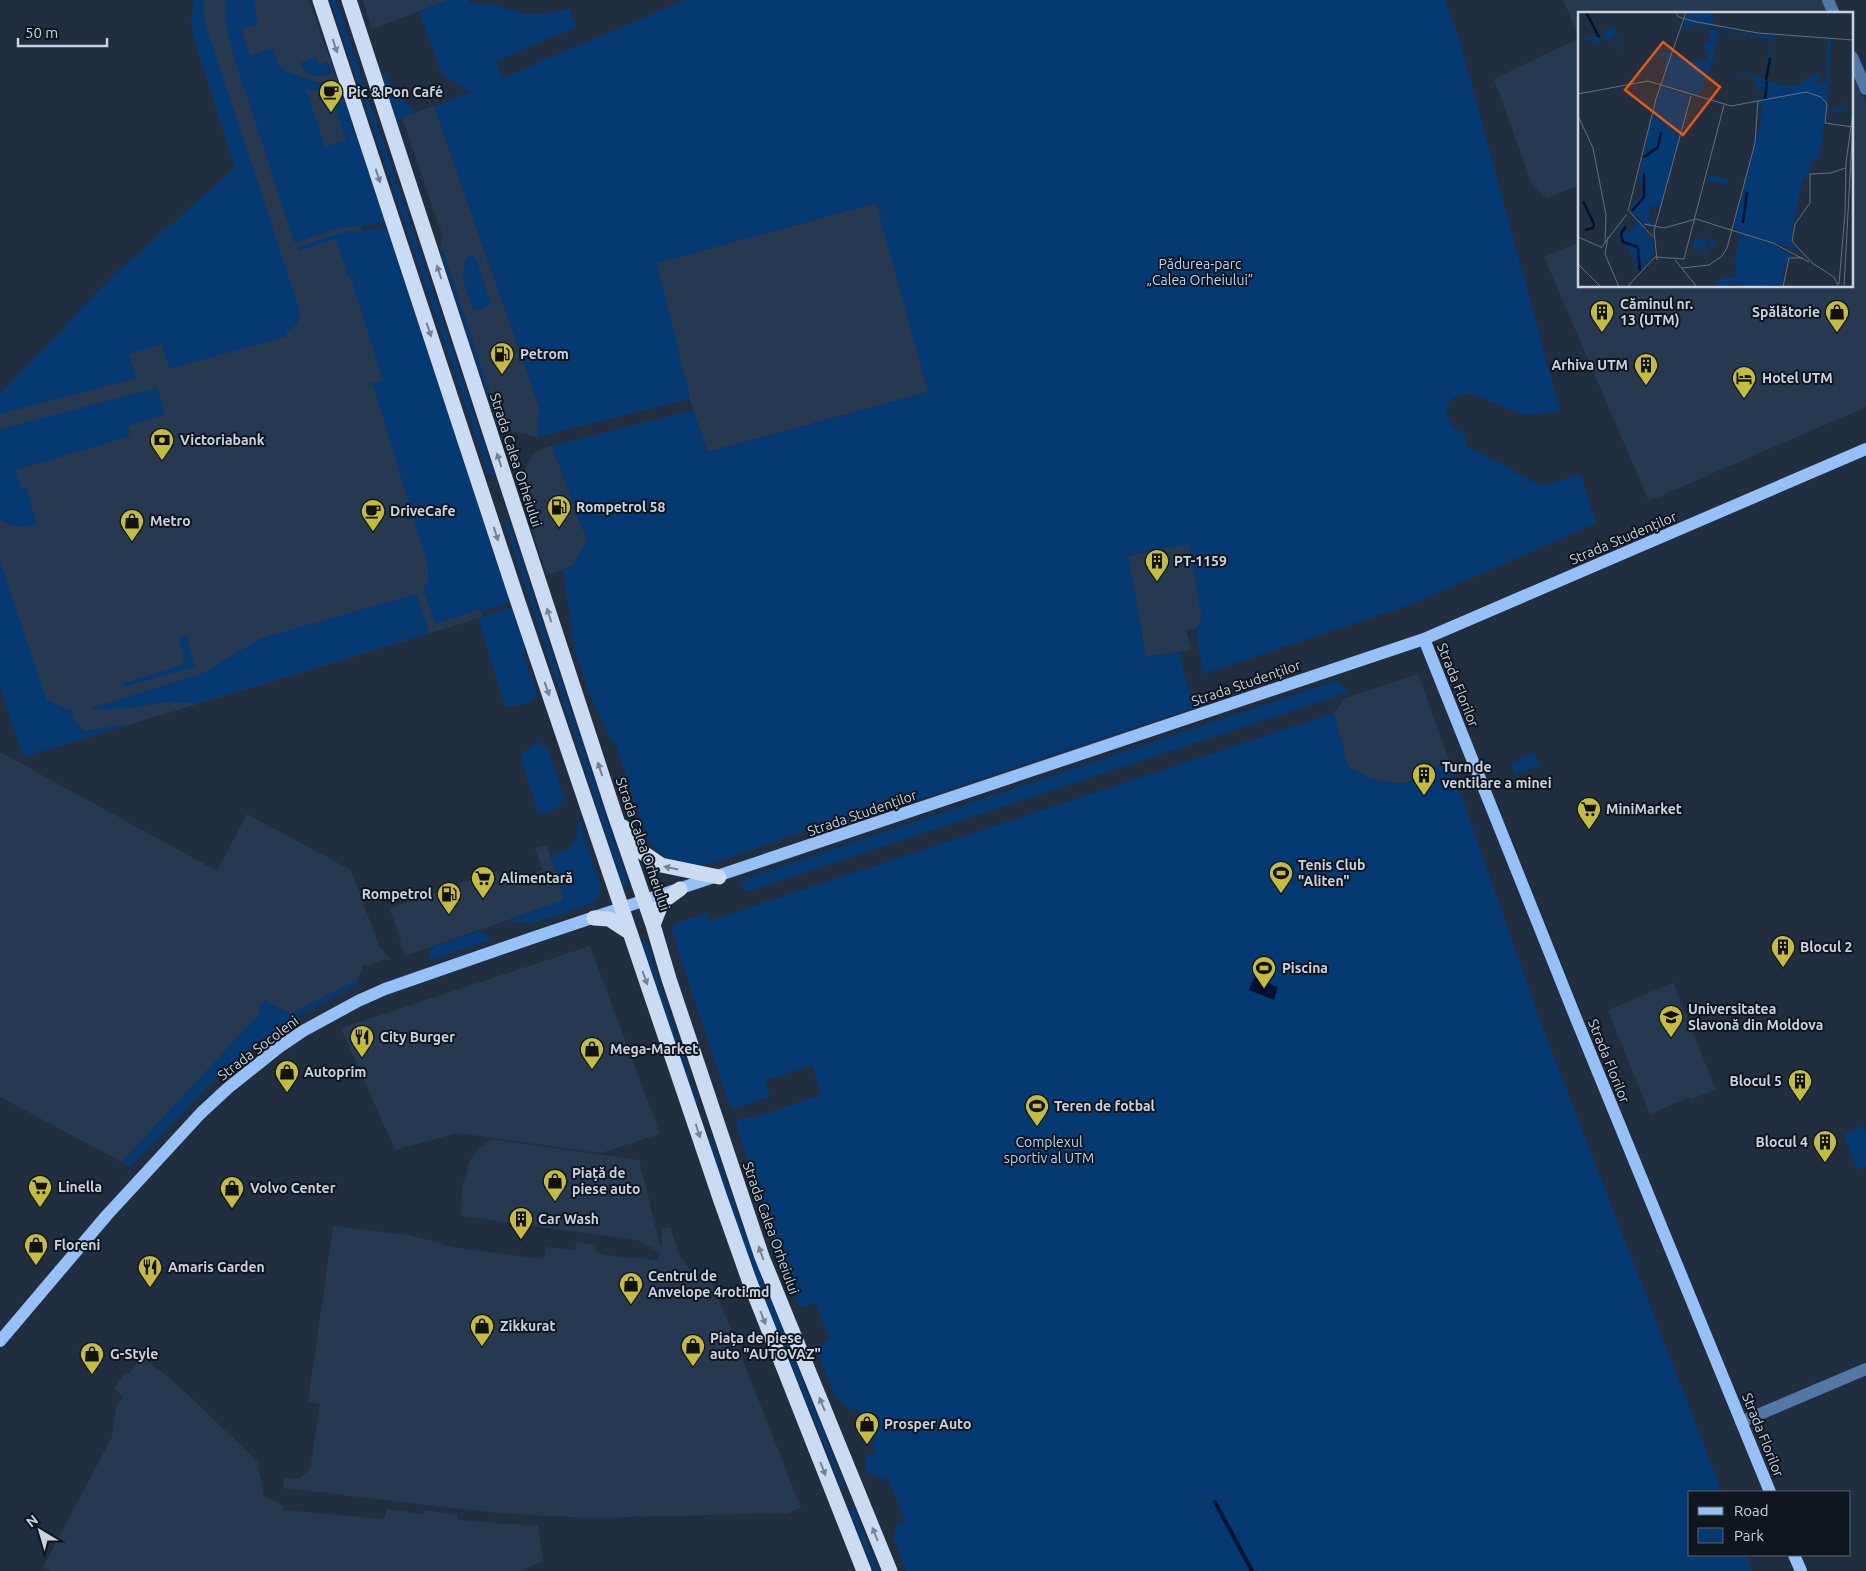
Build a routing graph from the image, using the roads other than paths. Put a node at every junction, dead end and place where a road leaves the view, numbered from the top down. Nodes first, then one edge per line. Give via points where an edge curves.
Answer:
1 (320, 0) edge
2 (349, 0) edge
3 (1828, 0) edge
4 (1833, 12) edge
5 (1854, 61) edge
6 (1866, 88) edge
7 (1866, 449) edge
8 (509, 491) junction
9 (485, 499) junction
10 (1424, 639) junction
11 (615, 816) junction
12 (719, 876) junction
13 (680, 889) junction
14 (644, 901) junction
15 (622, 908) junction
16 (594, 918) junction
17 (653, 925) junction
18 (629, 932) junction
19 (0, 1341) edge
20 (1866, 1369) edge
21 (1741, 1422) junction
22 (1770, 1491) edge
23 (860, 1498) junction
24 (838, 1507) junction
25 (1794, 1556) edge
26 (864, 1571) edge
27 (890, 1571) edge
28 (1801, 1571) edge

1 -> 9 highway
8 -> 2 highway, Strada Calea Orheiului
3 - 4 street
5 - 6 street
7 - 10 main road, Strada Studenților
8 - 9 highway
11 -> 8 highway, Strada Calea Orheiului
9 -> 15 highway
10 - 12 main road, Strada Studenților
10 - 21 main road, Strada Florilor
12 -> 11 highway via 672,869 655,862 642,852
11 - 14 highway, Strada Calea Orheiului
12 - 13 main road, Strada Studenților
13 - 14 main road, Strada Studenților
13 - 17 highway via 662,902
14 - 15 main road, Strada Studenților
14 - 17 highway, Strada Calea Orheiului
15 - 16 main road, Strada Socoleni
15 - 18 highway
16 - 18 highway via 609,919
16 - 19 main road, Strada Socoleni via 385,989 330,1016 278,1048 228,1088 188,1126 110,1211
23 -> 17 highway, Strada Calea Orheiului via 762,1257
18 -> 24 highway via 749,1280
20 - 21 street
21 - 22 main road, Strada Florilor
23 - 24 highway
27 -> 23 highway, Strada Calea Orheiului
24 - 26 highway
25 - 28 main road

